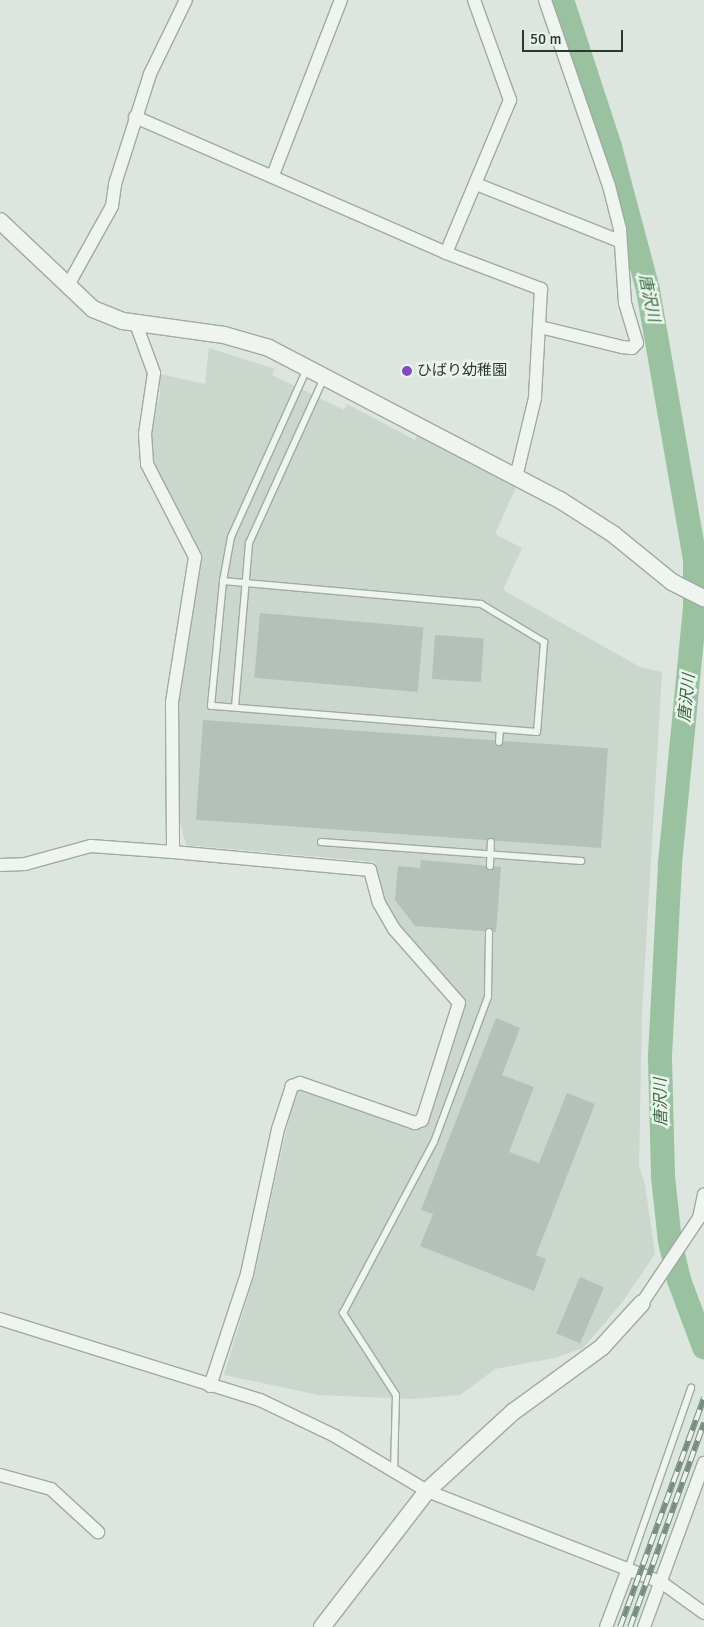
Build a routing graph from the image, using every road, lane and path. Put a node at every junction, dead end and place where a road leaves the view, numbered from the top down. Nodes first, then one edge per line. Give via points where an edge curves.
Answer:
1 (186, 0) edge
2 (341, 0) edge
3 (474, 0) edge
4 (545, 0) edge
5 (135, 117) junction
6 (272, 176) junction
7 (476, 184) junction
8 (0, 221) edge
9 (619, 241) junction
10 (446, 253) junction
11 (67, 287) junction
12 (136, 324) junction
13 (540, 327) junction
14 (308, 368) junction
15 (324, 377) junction
16 (516, 477) junction
17 (223, 581) junction
18 (244, 583) junction
19 (704, 598) edge
20 (235, 707) junction
21 (500, 729) junction
22 (499, 742) dead end
23 (321, 842) dead end
24 (491, 842) dead end
25 (173, 852) junction
26 (490, 854) junction
27 (581, 861) dead end
28 (0, 865) edge
29 (490, 866) dead end
30 (489, 932) dead end
31 (704, 1195) edge
32 (701, 1219) edge
33 (642, 1303) joint
34 (0, 1319) edge
35 (210, 1386) junction
36 (691, 1388) dead end
37 (704, 1463) edge
38 (394, 1471) junction
39 (0, 1475) edge
40 (427, 1491) junction
41 (98, 1532) dead end
42 (628, 1568) junction
43 (661, 1582) junction
44 (704, 1613) edge
45 (322, 1627) edge
46 (606, 1627) edge
47 (644, 1627) edge

1 - 5 street via 150,74
2 - 6 street
3 - 7 street via 510,100
4 - 9 street via 609,186 620,229
5 - 6 street
5 - 11 street via 112,206
6 - 10 street
7 - 9 street
7 - 10 street
8 - 11 street
9 - 13 street via 624,297 638,339 636,346 622,347
10 - 13 street via 541,288
11 - 12 street via 93,309
12 - 14 street via 244,340
12 - 25 street via 154,373 145,434 147,464 195,557 172,702
13 - 16 street via 535,398
14 - 15 street
14 - 17 lane via 240,510
15 - 16 street
15 - 18 lane via 258,517 249,543
16 - 19 street via 613,534 686,589
17 - 18 lane
17 - 20 lane via 211,706
18 - 20 lane
18 - 21 lane via 481,604 544,642 537,732
20 - 21 lane
21 - 22 lane
23 - 26 lane
24 - 26 lane
25 - 28 street via 91,846 25,864
25 - 35 street via 370,870 379,904 394,929 459,1003 422,1120 416,1123 300,1083 292,1086 278,1129 247,1274
26 - 27 lane
26 - 29 lane
30 - 38 lane via 488,997 437,1132 343,1313 396,1395
31 - 32 street
32 - 33 street
33 - 40 street via 602,1347 513,1412
34 - 35 street
35 - 38 street via 260,1400 335,1436
36 - 42 lane
37 - 43 street
38 - 40 street
39 - 41 street via 50,1489
40 - 42 street
40 - 45 street
42 - 43 street
42 - 46 street
43 - 44 street
43 - 47 street

